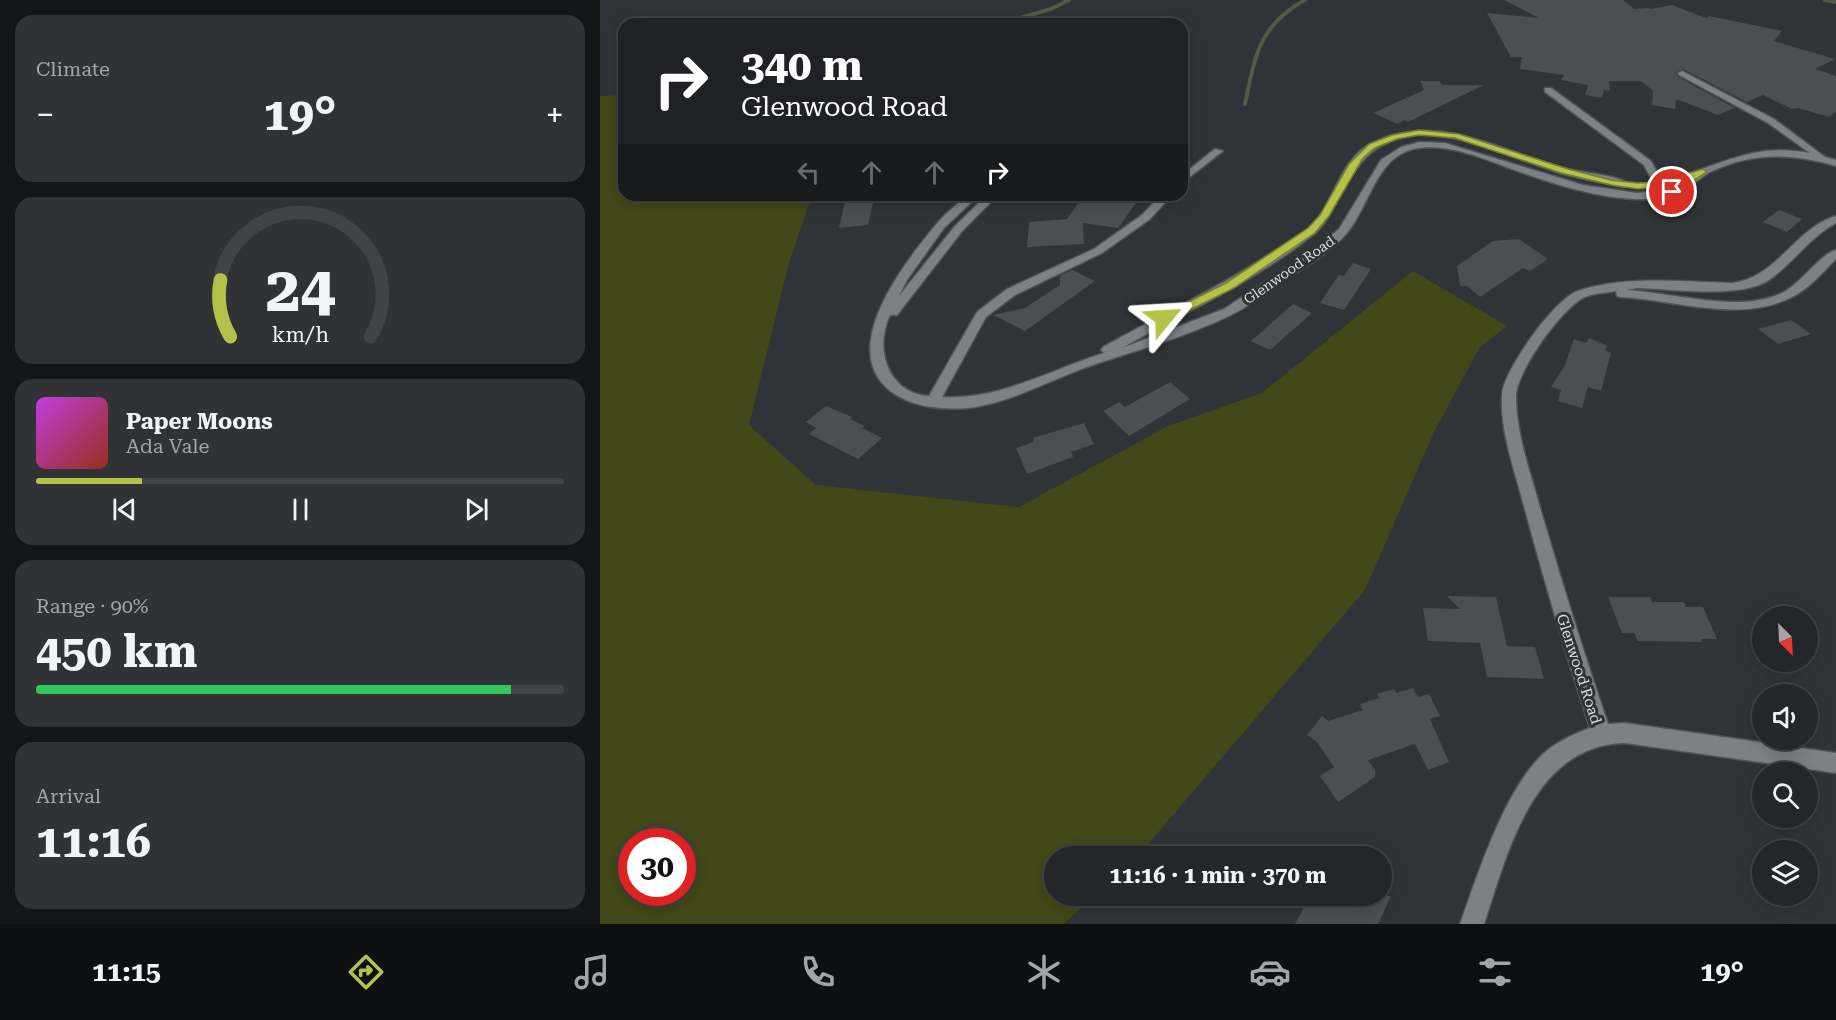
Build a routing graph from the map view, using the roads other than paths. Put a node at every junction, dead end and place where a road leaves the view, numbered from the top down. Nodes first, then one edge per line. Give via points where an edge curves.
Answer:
1 (1682, 73) dead end
2 (1548, 90) dead end
3 (1218, 151) dead end
4 (1825, 159) junction
5 (1836, 163) edge
6 (1188, 175) edge
7 (1662, 189) junction
8 (967, 201) edge
9 (987, 201) edge
10 (1161, 201) edge
11 (1836, 219) edge
12 (1836, 253) edge
13 (1569, 304) junction
14 (879, 339) junction
15 (1080, 366) junction
16 (932, 402) junction
17 (1602, 735) junction
18 (1836, 763) edge
19 (1472, 924) edge

1 - 4 street via 1771,121
2 - 7 street via 1648,163
3 - 6 street
4 - 5 street, Glenwood Road
4 - 7 street, Glenwood Road via 1792,152 1756,153 1703,172 1682,187
7 - 15 street, Glenwood Road via 1634,195 1590,189 1445,146 1405,149 1384,162 1343,231 1251,299 1197,326
7 - 15 street, Glenwood Road via 1564,171 1456,136 1419,132 1395,136 1359,157 1312,231 1230,285
8 - 14 street, Glenwood Road via 940,226 901,280 878,327
9 - 14 street via 959,228 898,305
10 - 16 street via 1146,217 1098,251 1011,292 981,315
11 - 13 street, Glenwood Road via 1821,227 1755,283 1732,287 1636,284 1586,292
12 - 13 street, Glenwood Road via 1795,290 1770,301 1726,304 1620,293
13 - 17 street, Glenwood Road via 1541,333 1514,375 1509,394 1510,415 1536,528
14 - 16 street, Glenwood Road via 876,354 884,378 903,394
15 - 16 street, Glenwood Road via 998,397 966,403
17 - 18 street via 1667,738
17 - 19 street via 1569,747 1544,766 1517,812

